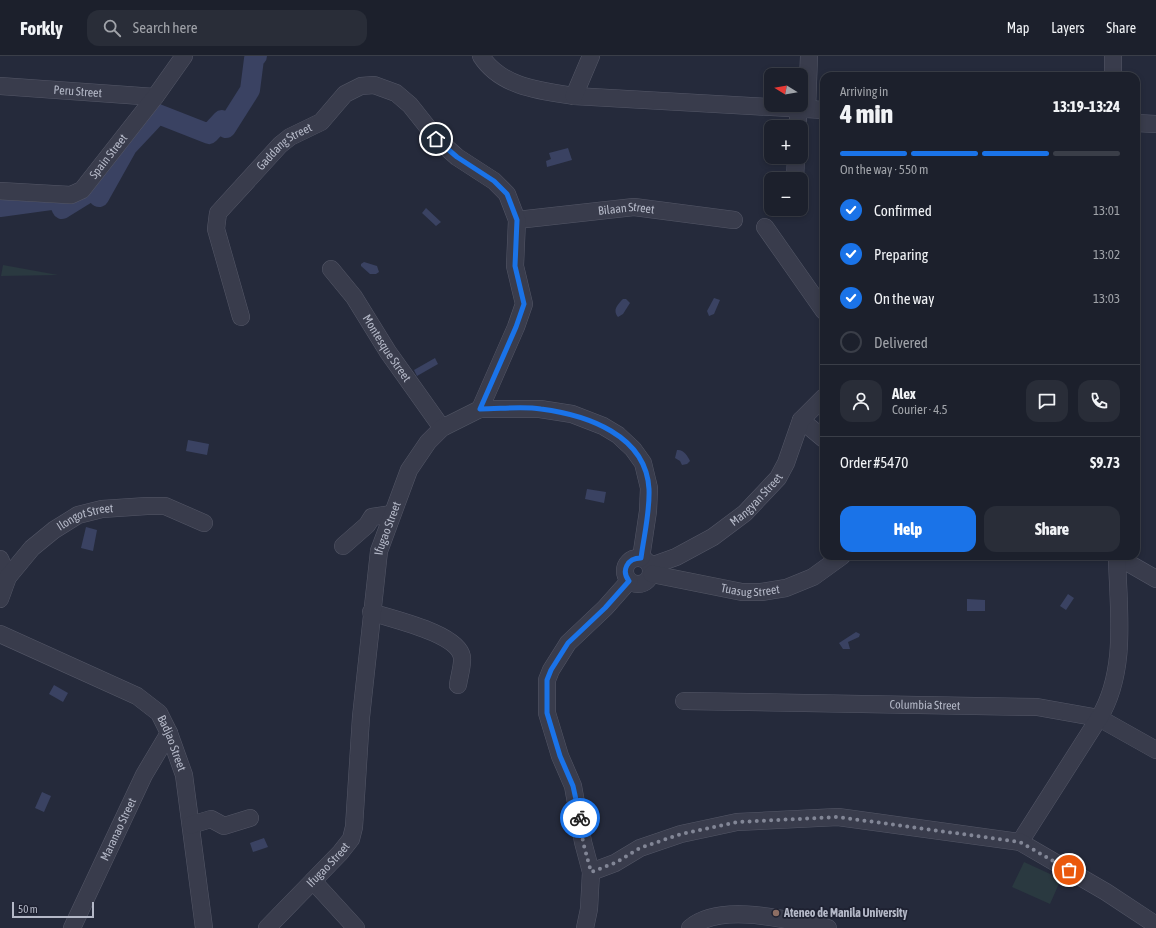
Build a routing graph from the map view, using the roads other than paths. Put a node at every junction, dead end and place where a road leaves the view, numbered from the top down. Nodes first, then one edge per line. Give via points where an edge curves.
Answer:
1 (184, 56) edge
2 (481, 56) edge
3 (591, 56) edge
4 (809, 56) edge
5 (1113, 56) edge
6 (808, 68) edge
7 (1113, 72) edge
8 (0, 86) edge
9 (574, 96) junction
10 (155, 97) junction
11 (764, 107) edge
12 (808, 109) edge
13 (820, 110) edge
14 (1140, 123) edge
15 (1156, 124) edge
16 (0, 191) edge
17 (517, 220) junction
18 (734, 220) dead end
19 (765, 227) dead end
20 (330, 269) dead end
21 (820, 305) edge
22 (241, 316) dead end
23 (820, 401) edge
24 (480, 409) junction
25 (801, 420) junction
26 (442, 428) junction
27 (820, 436) edge
28 (392, 514) junction
29 (204, 523) dead end
30 (343, 546) dead end
31 (0, 559) edge
32 (836, 560) edge
33 (1117, 560) edge
34 (1124, 560) edge
35 (648, 566) junction
36 (8, 577) junction
37 (1156, 579) edge
38 (0, 599) edge
39 (371, 612) junction
40 (0, 633) edge
41 (458, 685) dead end
42 (684, 700) dead end
43 (1099, 718) junction
44 (169, 733) junction
45 (1156, 750) edge
46 (250, 818) dead end
47 (191, 824) junction
48 (1020, 842) junction
49 (591, 872) junction
50 (313, 881) junction
51 (1156, 925) edge
52 (206, 927) edge
53 (72, 928) edge
54 (267, 928) edge
55 (356, 928) edge
56 (585, 928) edge
57 (690, 928) edge
58 (828, 928) edge

1 - 10 street, Spain Street
2 - 9 street via 488,67 500,77 536,90
3 - 9 street
4 - 6 street
5 - 7 street
8 - 10 street, Peru Street
9 - 11 street
10 - 16 street, Spain Street via 82,190 76,194
12 - 13 street
14 - 15 street
17 - 18 street, Bilaan Street via 634,207
17 - 22 street, Gaddang Street via 507,194 494,181 457,157 436,139 410,106 396,93 374,86 361,86 345,94 321,122 280,144 218,214 216,229
17 - 24 street, Gaddang Street via 515,266 524,304
19 - 21 street
20 - 26 street, Montesque Street via 354,297 388,352
23 - 25 street, Mangyan Street
24 - 26 street, Ifugao Street
24 - 35 street, Ifugao Street via 540,408 572,414 603,426 633,448 643,462 649,488
25 - 27 street
25 - 35 street, Mangyan Street via 778,478 745,514 713,537 676,557
26 - 28 street, Ifugao Street via 428,442 409,470
28 - 30 street via 372,517
28 - 39 street, Ifugao Street via 379,551
29 - 36 street, Ilongot Street via 160,506 102,509 78,515 32,548
31 - 36 street
32 - 35 street, Tuasug Street via 813,577 786,588 761,592 742,592
33 - 43 street via 1118,668 1111,696
34 - 37 street
35 - 49 street, Mangyan Street via 648,581 641,585 629,581 568,643 547,680 547,713 560,756 573,786
36 - 38 street, Ilongot Street
39 - 41 street via 433,632 453,644 462,658
39 - 50 street, Ifugao Street via 354,827 351,839
40 - 44 street, Badjao Street via 137,696 159,713
42 - 43 street, Columbia Street via 1002,705 1037,707
43 - 45 street, Columbia Street
43 - 48 street
44 - 47 street, Badjao Street via 184,775
44 - 53 street, Maranao Street via 144,775
46 - 47 street via 224,826 211,819
47 - 52 street, Badjao Street
48 - 49 street via 838,817 737,822 681,834 640,848 615,863
48 - 51 street via 1106,892
49 - 56 street
50 - 54 street, Ifugao Street
50 - 55 street
57 - 58 street via 704,920 726,915 751,914

